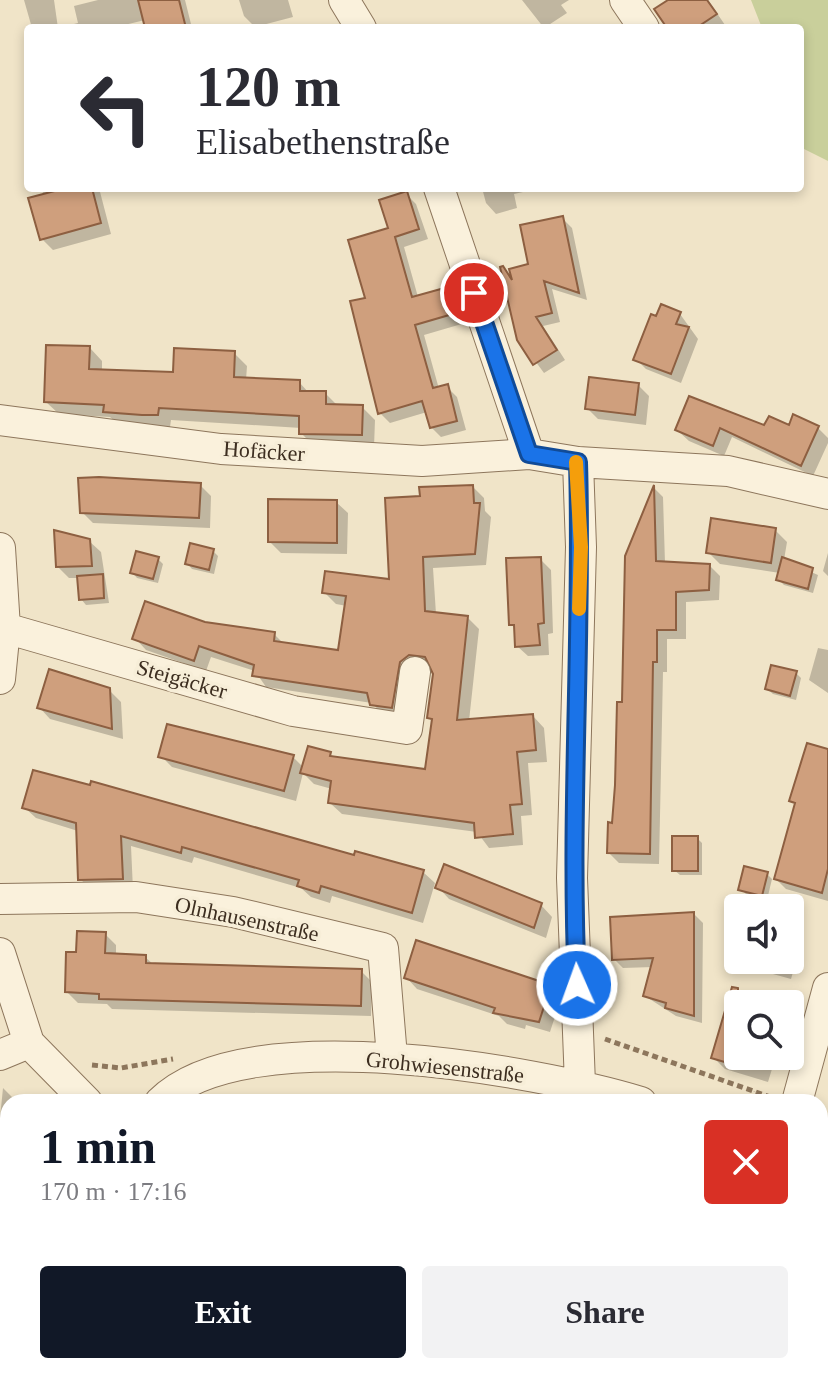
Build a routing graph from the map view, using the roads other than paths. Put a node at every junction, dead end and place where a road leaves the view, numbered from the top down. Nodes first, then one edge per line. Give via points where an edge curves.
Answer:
1 (344, 0) edge
2 (625, 0) edge
3 (359, 24) edge
4 (641, 24) edge
5 (440, 192) edge
6 (0, 420) edge
7 (529, 454) junction
8 (578, 462) junction
9 (828, 494) edge
10 (0, 548) edge
11 (5, 628) junction
12 (415, 672) dead end
13 (0, 679) edge
14 (0, 899) edge
15 (0, 953) edge
16 (828, 988) edge
17 (38, 1052) junction
18 (0, 1055) edge
19 (392, 1057) junction
20 (580, 1084) junction
21 (79, 1094) edge
22 (171, 1094) edge
23 (614, 1094) edge
24 (799, 1094) edge

1 - 3 street
2 - 4 street
5 - 7 street
6 - 7 street, Hofäcker via 221,449 422,461
7 - 8 street, Hofäcker
8 - 9 street, Hofäcker via 728,471
8 - 20 street via 581,547 572,878
10 - 11 street
11 - 12 street, Steigäcker via 293,711 360,724 407,729
11 - 13 street
14 - 19 street, Olnhausenstraße via 136,897 233,912 383,948
15 - 17 street
16 - 24 street
17 - 18 street
17 - 21 street
19 - 20 street, Grohwiesenstraße
19 - 22 street, Grohwiesenstraße via 254,1063 198,1075
20 - 23 street, Grohwiesenstraße

